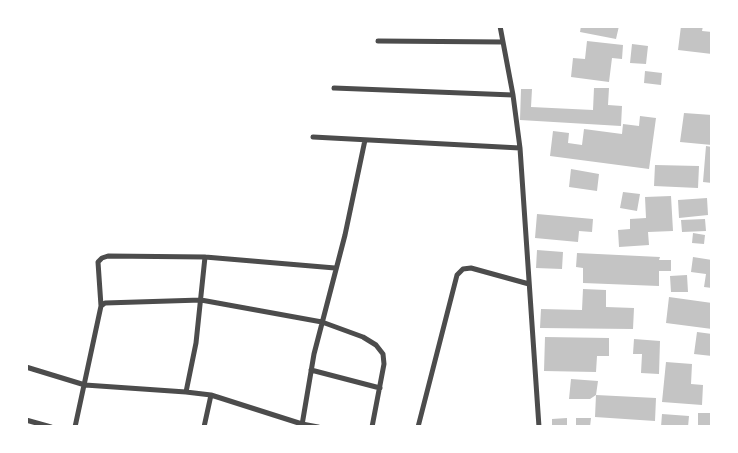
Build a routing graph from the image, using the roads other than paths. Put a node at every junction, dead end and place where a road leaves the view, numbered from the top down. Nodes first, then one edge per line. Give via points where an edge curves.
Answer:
1 (500, 26) edge
2 (378, 41) dead end
3 (503, 42) junction
4 (334, 88) dead end
5 (513, 95) junction
6 (313, 137) dead end
7 (365, 140) junction
8 (520, 148) junction
9 (205, 257) junction
10 (335, 268) junction
11 (529, 284) junction
12 (201, 300) junction
13 (101, 306) junction
14 (322, 322) junction
15 (26, 367) edge
16 (311, 370) junction
17 (84, 385) junction
18 (380, 388) junction
19 (186, 392) junction
20 (211, 395) junction
21 (27, 421) edge
22 (302, 425) edge
23 (51, 427) edge
24 (75, 427) edge
25 (204, 427) edge
26 (318, 427) edge
27 (372, 427) edge
28 (418, 427) edge
29 (539, 427) edge

1 - 3 street
2 - 3 street
3 - 5 street
4 - 5 street
5 - 8 street
6 - 7 street
7 - 8 street
7 - 10 street
8 - 11 street
9 - 10 street
9 - 12 street
9 - 13 street via 102,258 98,262
10 - 14 street
11 - 28 street via 471,268 463,269 457,275
11 - 29 street
12 - 13 street via 105,303
12 - 14 street
12 - 19 street
13 - 17 street
14 - 16 street
14 - 18 street via 376,345 383,354 384,364
15 - 17 street
16 - 18 street
16 - 22 street
17 - 19 street
17 - 24 street
18 - 27 street
19 - 20 street
20 - 22 street
20 - 25 street
21 - 23 street
22 - 26 street

